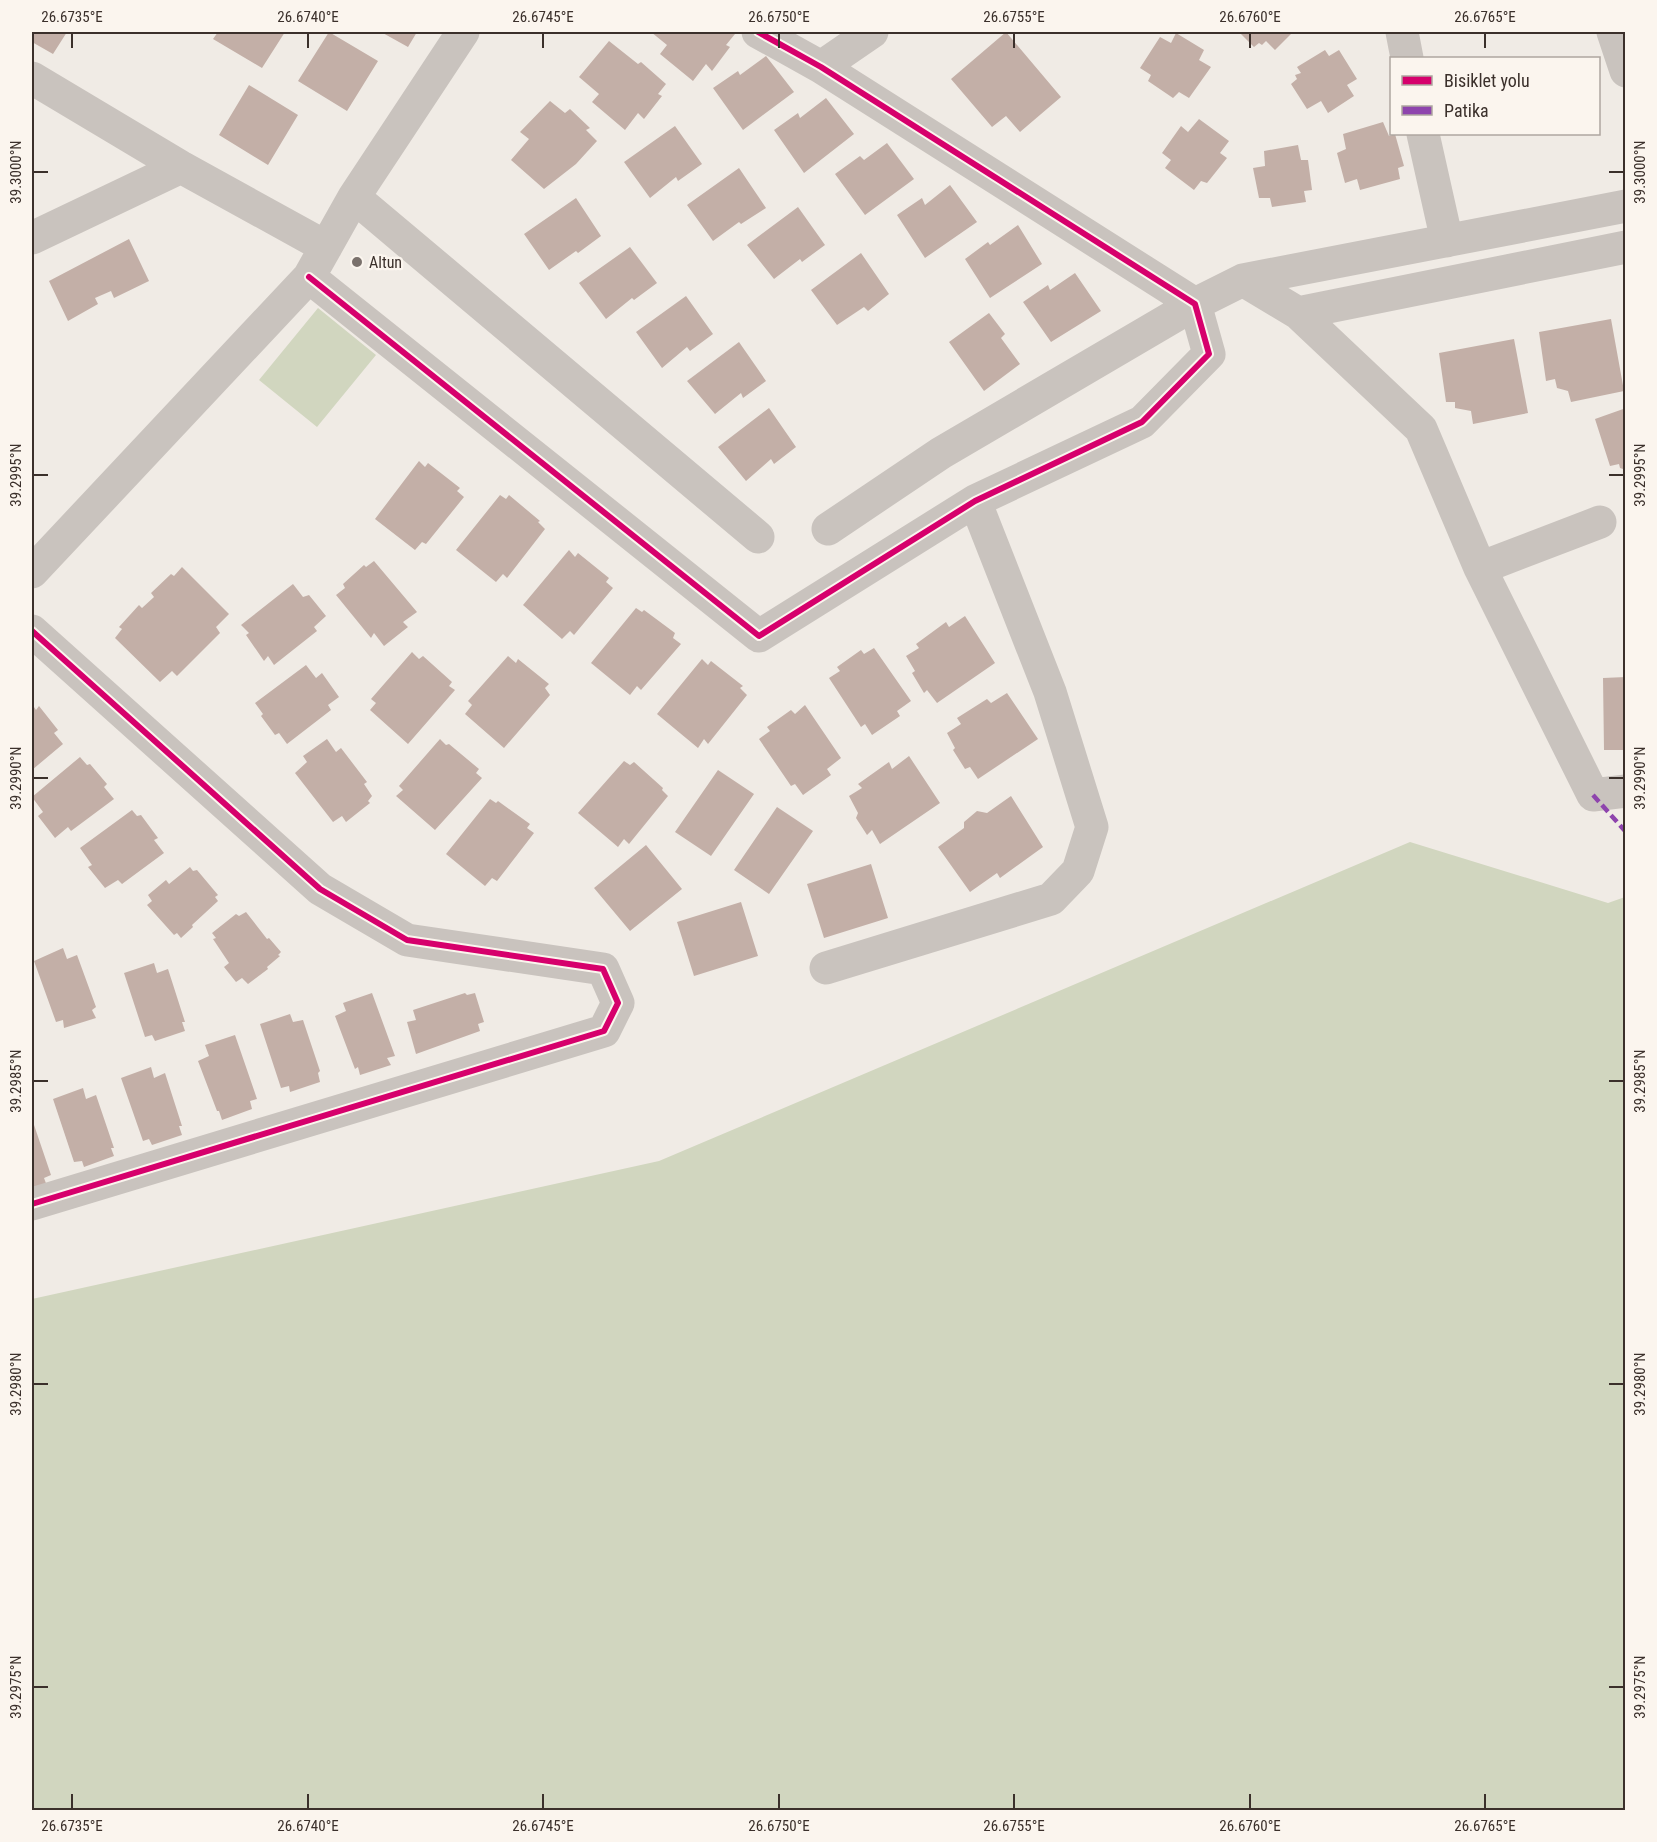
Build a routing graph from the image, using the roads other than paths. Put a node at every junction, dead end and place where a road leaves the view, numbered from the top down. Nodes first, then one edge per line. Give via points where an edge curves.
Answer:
1 (463, 32) edge
2 (759, 32) edge
3 (872, 32) edge
4 (1402, 32) edge
5 (1613, 32) edge
6 (1407, 57) edge
7 (821, 67) junction
8 (1626, 71) edge
9 (32, 78) edge
10 (1423, 135) edge
11 (181, 167) junction
12 (354, 197) junction
13 (1626, 206) edge
14 (32, 238) edge
15 (1447, 241) junction
16 (326, 247) junction
17 (1626, 247) edge
18 (309, 277) junction
19 (1243, 280) junction
20 (1195, 304) junction
21 (1298, 313) junction
22 (975, 501) junction
23 (1600, 522) dead end
24 (828, 529) dead end
25 (758, 537) dead end
26 (1480, 568) junction
27 (32, 572) edge
28 (32, 631) edge
29 (1626, 791) edge
30 (826, 968) dead end
31 (32, 1204) edge

1 - 12 street
2 - 7 street
3 - 7 street
4 - 6 street
5 - 8 street
7 - 20 street
9 - 11 street
10 - 15 street
11 - 14 street
11 - 16 street
12 - 16 street
12 - 25 street
13 - 15 street
15 - 19 street
16 - 18 street
17 - 21 street
18 - 22 street via 759,636
18 - 27 street
19 - 20 street
19 - 21 street
20 - 22 street via 1209,354 1142,422
20 - 24 street via 941,453
21 - 26 street via 1421,429
22 - 30 street via 1050,692 1092,827 1078,872 1051,899
23 - 26 street
26 - 29 street via 1593,795
28 - 31 street via 320,889 407,940 603,969 618,1003 604,1032

